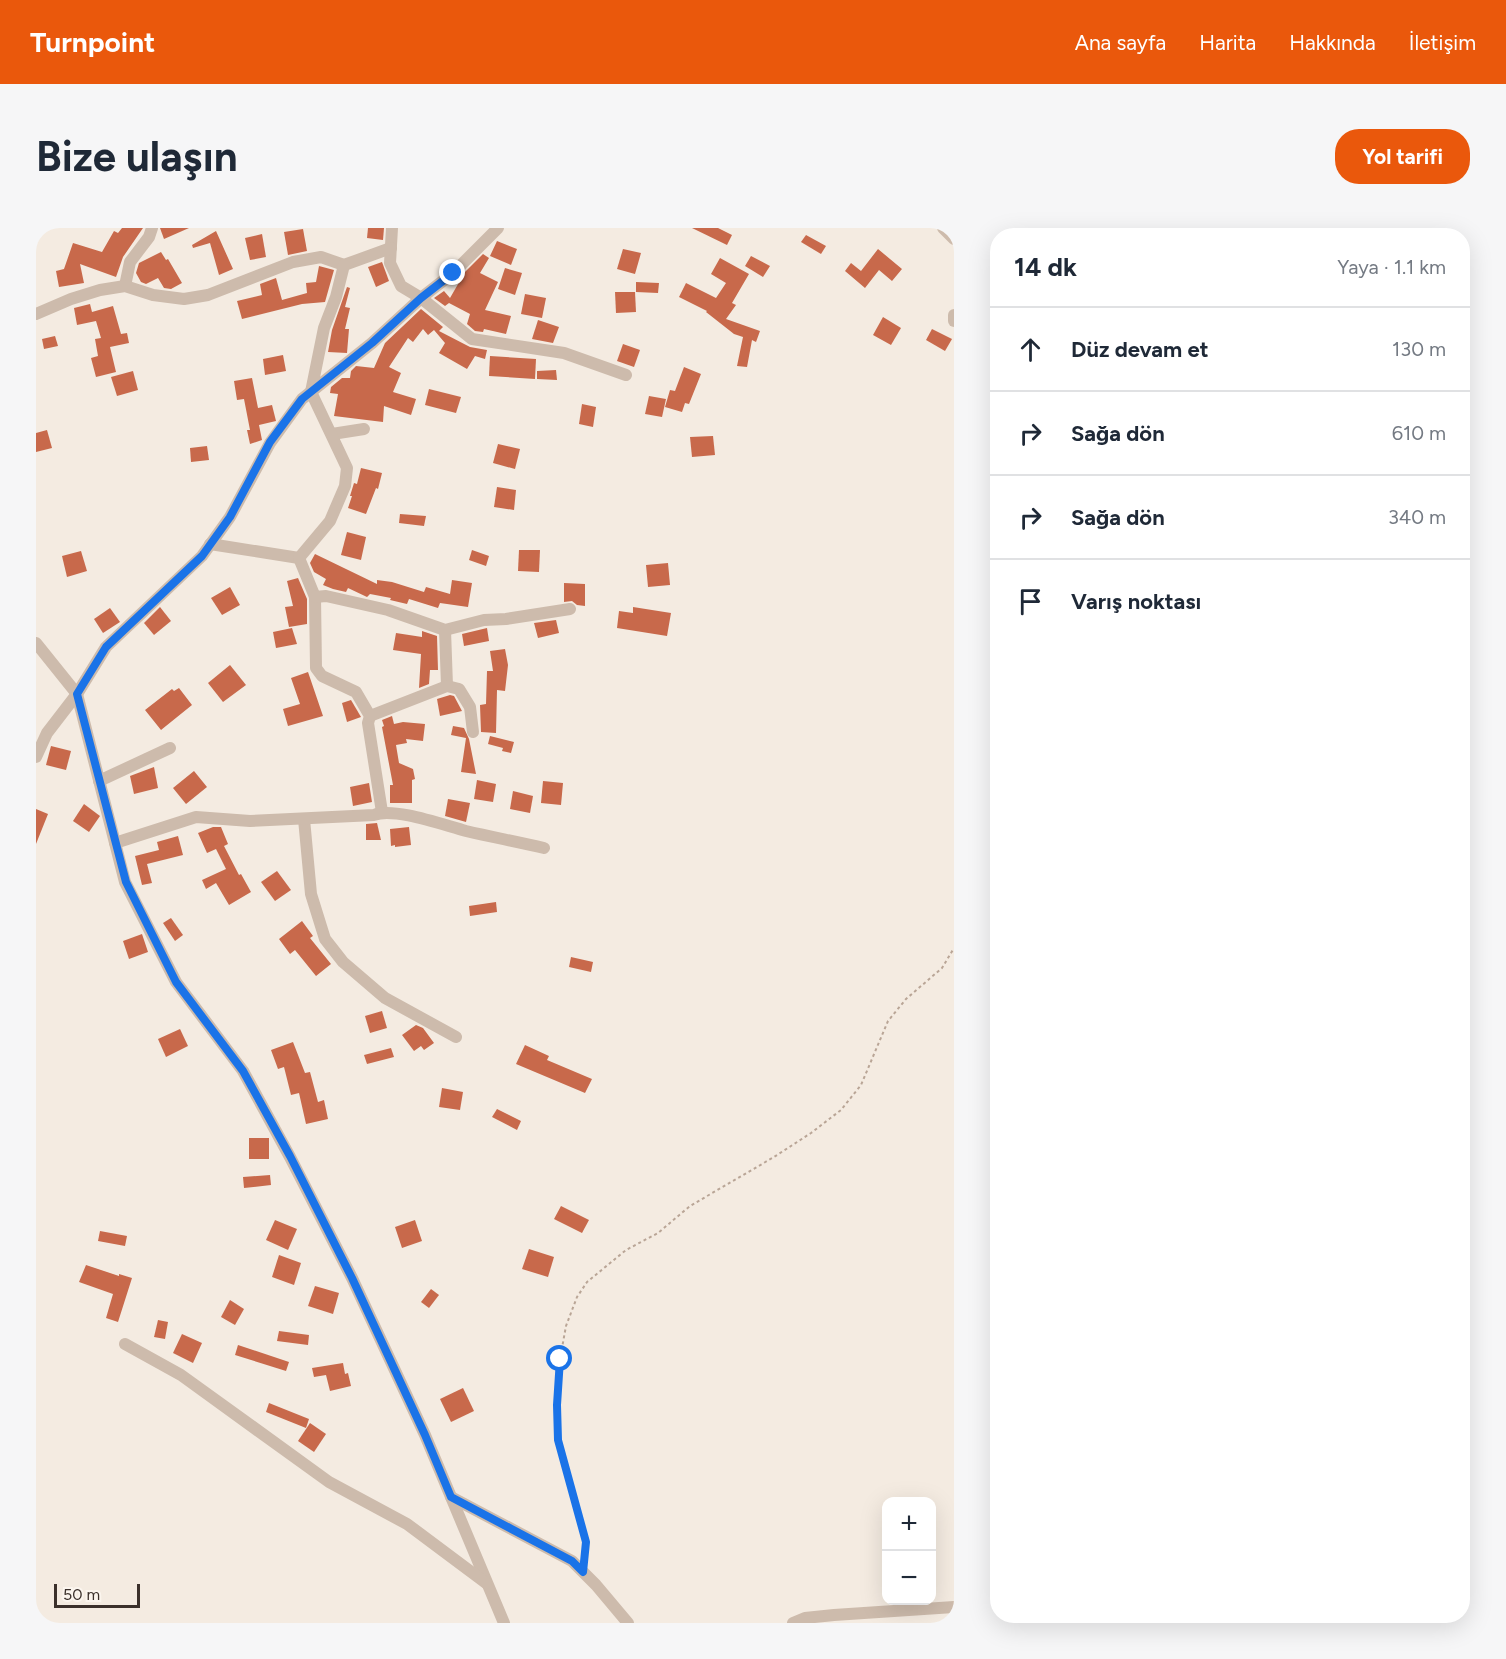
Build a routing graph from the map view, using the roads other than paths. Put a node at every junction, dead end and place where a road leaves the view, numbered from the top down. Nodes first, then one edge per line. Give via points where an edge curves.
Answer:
1 (152, 228) edge
2 (392, 228) edge
3 (498, 228) edge
4 (943, 228) edge
5 (954, 239) edge
6 (391, 248) junction
7 (344, 265) junction
8 (125, 286) junction
9 (421, 298) junction
10 (36, 314) edge
11 (954, 315) edge
12 (954, 321) edge
13 (626, 375) dead end
14 (311, 392) junction
15 (364, 429) dead end
16 (332, 434) junction
17 (210, 544) junction
18 (299, 558) junction
19 (315, 597) junction
20 (570, 609) dead end
21 (445, 630) junction
22 (36, 643) edge
23 (447, 686) junction
24 (77, 694) junction
25 (370, 716) junction
26 (473, 732) dead end
27 (170, 748) dead end
28 (36, 757) edge
29 (99, 781) junction
30 (382, 812) junction
31 (304, 819) junction
32 (115, 843) junction
33 (544, 848) dead end
34 (456, 1037) dead end
35 (125, 1344) dead end
36 (451, 1497) junction
37 (487, 1583) junction
38 (954, 1607) edge
39 (504, 1623) edge
40 (628, 1623) edge
41 (793, 1623) edge

1 - 8 street via 130,262
2 - 6 street
3 - 9 street via 453,273
4 - 5 street
6 - 7 street
6 - 9 street via 390,263 401,286
7 - 8 street via 321,257 293,262 208,295 184,299
7 - 14 street via 324,328
8 - 10 street via 71,299
9 - 13 street via 472,339 564,353
9 - 14 street
11 - 12 street
14 - 16 street
14 - 17 street via 270,442 230,517
15 - 16 street
16 - 18 street via 347,468 345,486 330,521
17 - 18 street
17 - 24 street via 106,647
18 - 19 street
19 - 21 street via 327,596 388,610
19 - 25 street via 316,668 322,676 356,692
20 - 21 street via 484,620
21 - 23 street
22 - 24 street
23 - 25 street
23 - 26 street via 459,689 470,706
24 - 28 street via 47,733
24 - 29 street
25 - 30 street
27 - 29 street
29 - 32 street
30 - 31 street
30 - 33 street
31 - 32 street via 196,818
31 - 34 street via 312,894 325,939 343,962 385,998
32 - 36 street via 126,882 176,982 243,1071 290,1156 352,1278
35 - 37 street via 181,1375 329,1482 407,1524
36 - 37 street
36 - 40 street via 572,1561
37 - 39 street
38 - 41 street via 834,1615

